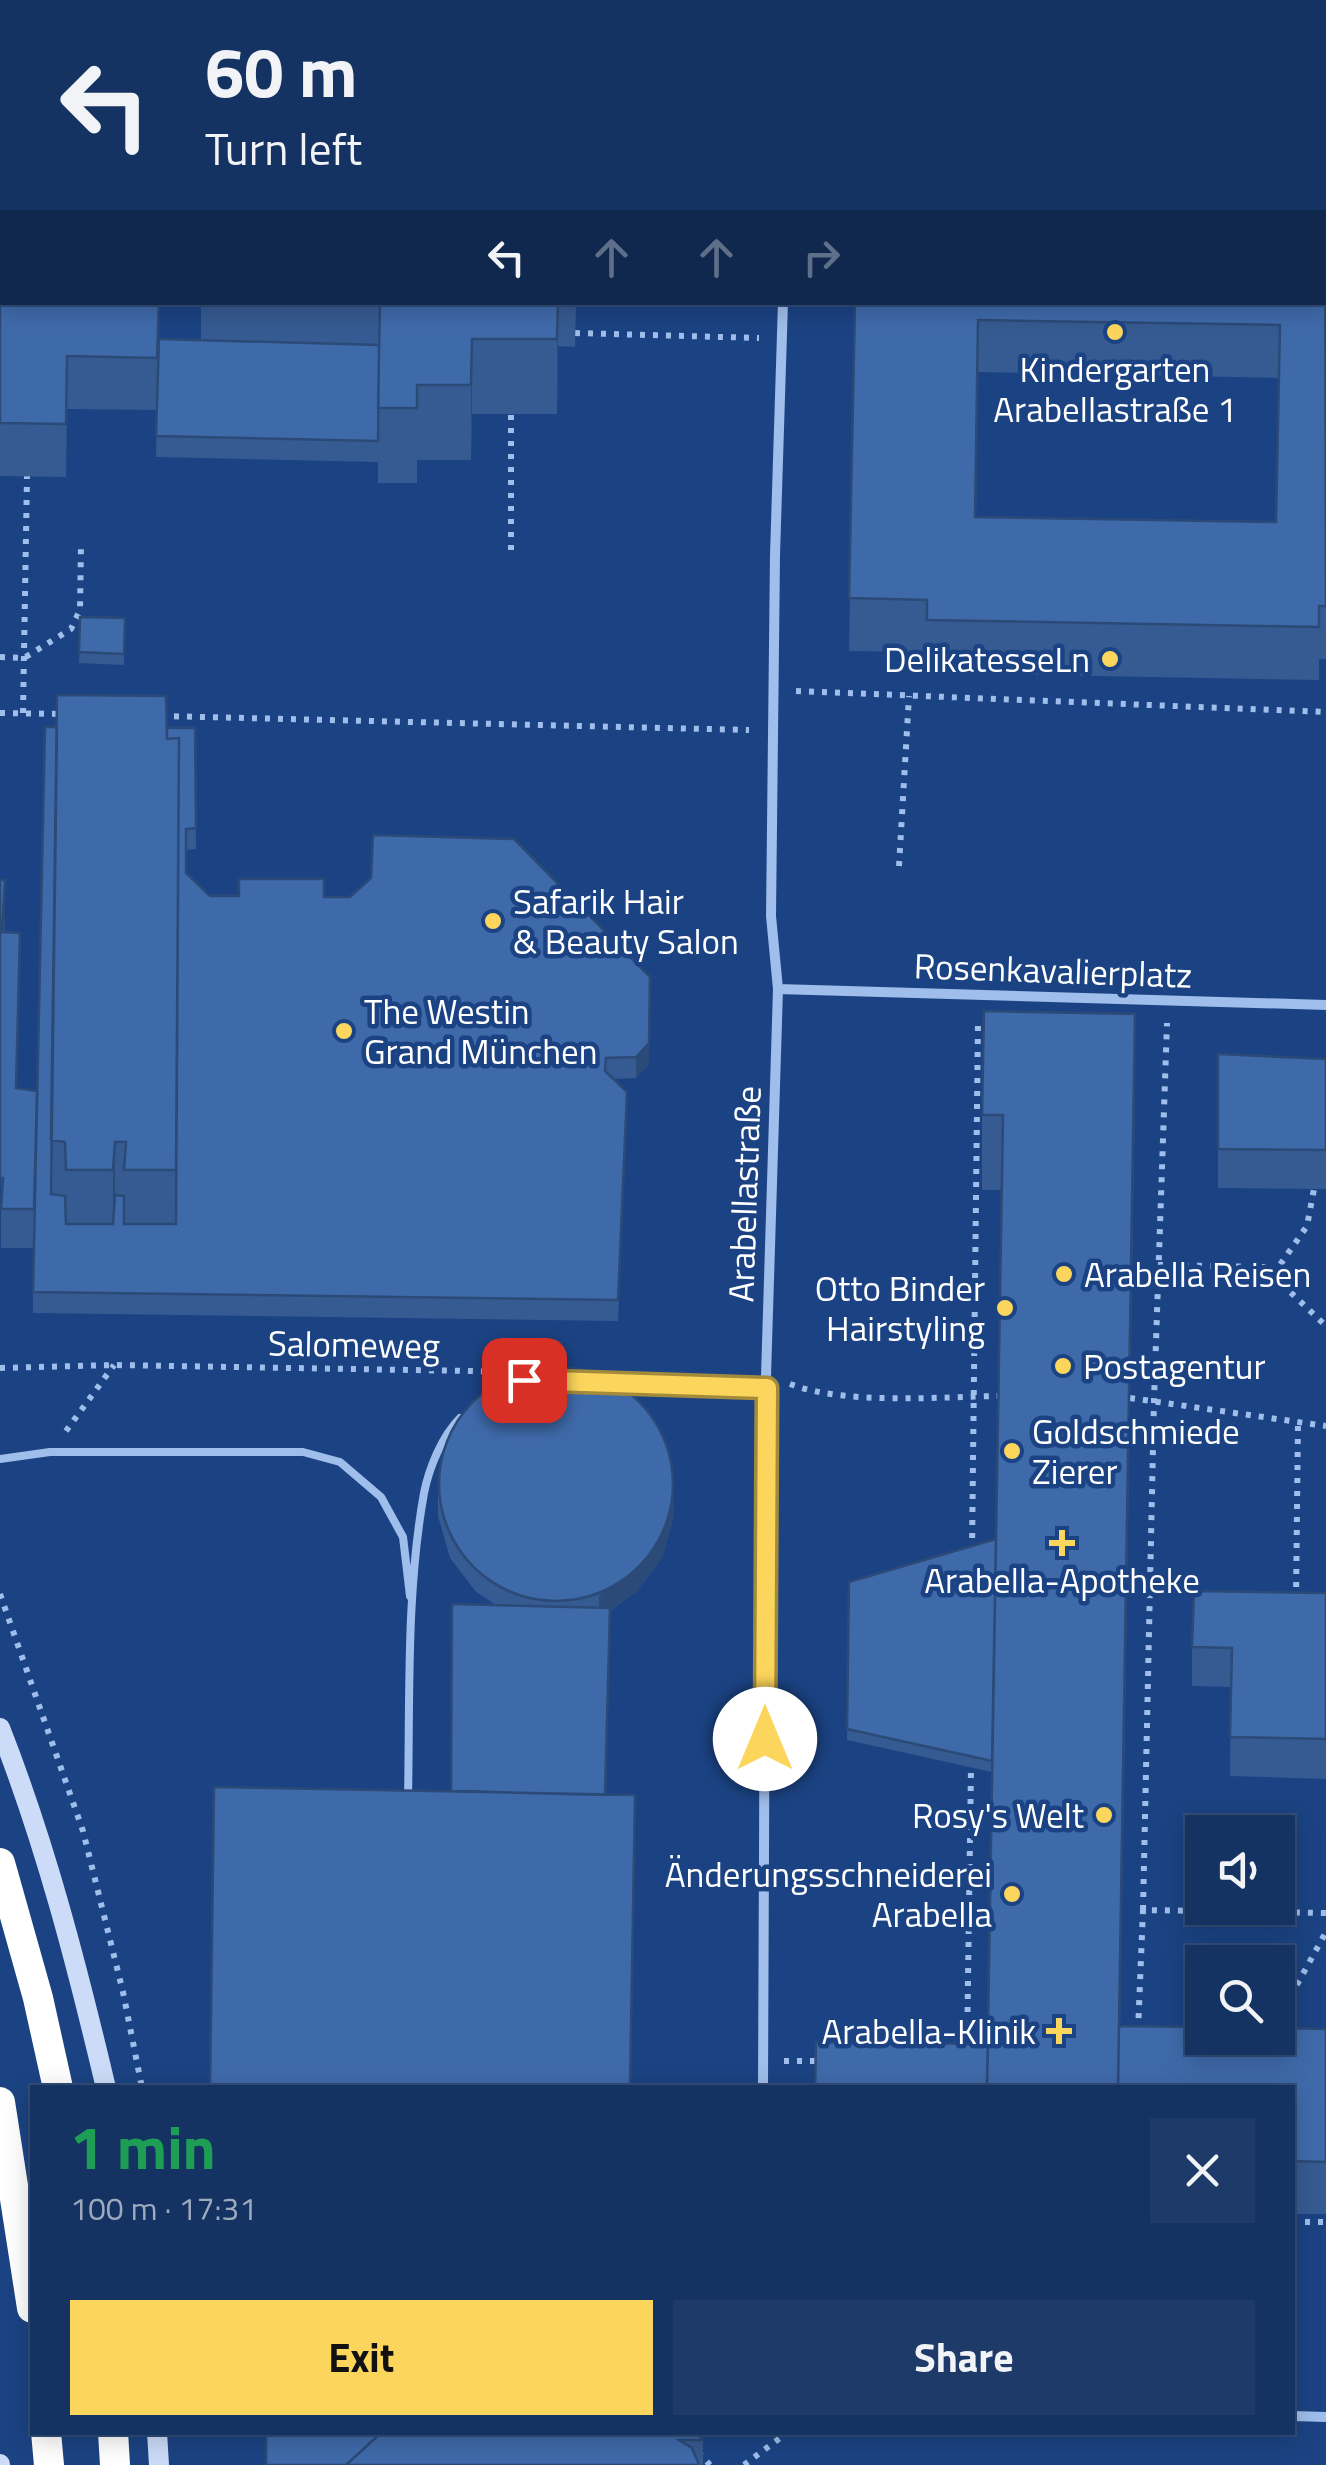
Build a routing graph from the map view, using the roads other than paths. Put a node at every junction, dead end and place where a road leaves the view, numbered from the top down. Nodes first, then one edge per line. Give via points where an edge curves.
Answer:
1 (783, 305) edge
2 (778, 988) junction
3 (1326, 1005) edge
4 (598, 1382) edge
5 (767, 1382) junction
6 (474, 1405) edge
7 (0, 1459) edge
8 (412, 1610) junction
9 (0, 1728) edge
10 (408, 1804) edge
11 (0, 1862) edge
12 (57, 2085) edge
13 (105, 2085) edge
14 (762, 2085) edge
15 (0, 2102) edge
16 (30, 2295) edge
17 (1295, 2416) edge
18 (1326, 2417) edge
19 (46, 2435) edge
20 (113, 2435) edge
21 (157, 2435) edge
22 (49, 2465) edge
23 (115, 2465) edge
24 (159, 2465) edge

1 - 2 street, Arabellastraße via 771,916
2 - 3 street, Rosenkavalierplatz
2 - 5 street, Arabellastraße
4 - 5 lane
5 - 14 street, Arabellastraße
6 - 8 lane via 450,1429 424,1491
7 - 8 lane via 50,1452 302,1452 340,1462 381,1497 403,1538
8 - 10 lane
9 - 13 main road via 58,1898
11 - 12 highway
15 - 16 highway
17 - 18 street
19 - 22 highway
20 - 23 highway
21 - 24 main road

